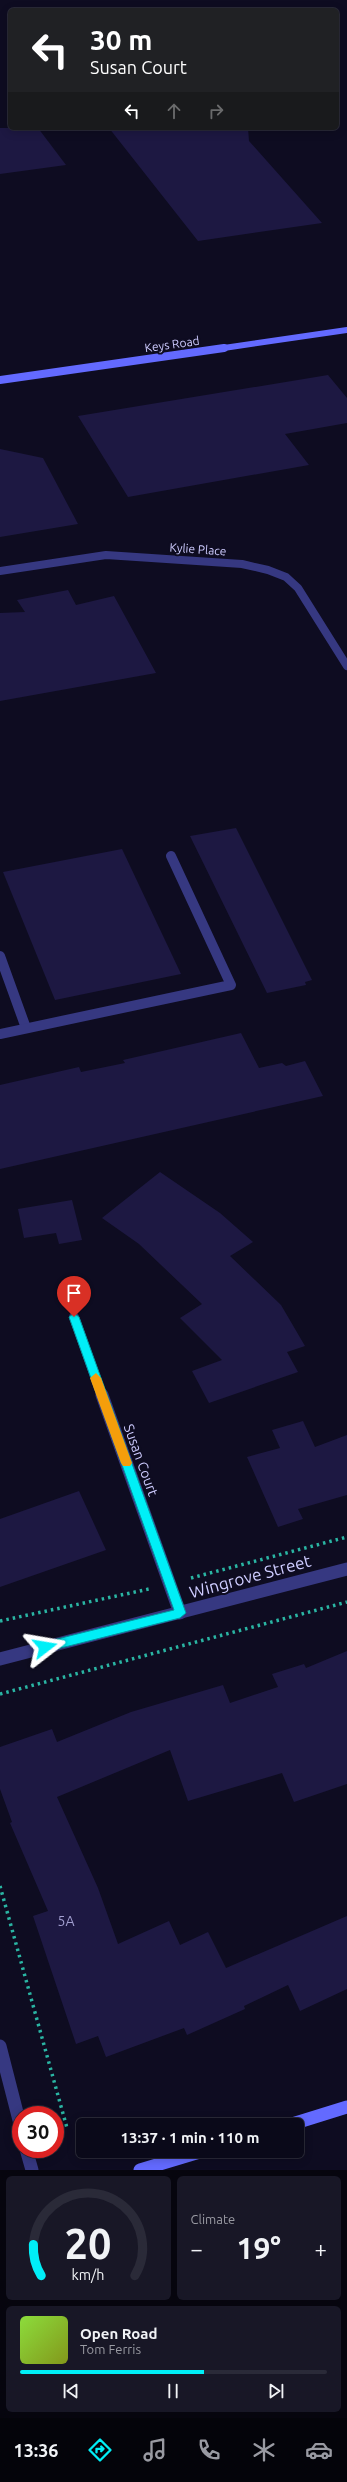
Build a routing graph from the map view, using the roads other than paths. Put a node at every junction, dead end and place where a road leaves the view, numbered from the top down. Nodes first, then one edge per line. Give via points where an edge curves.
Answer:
1 (347, 330) edge
2 (0, 380) edge
3 (0, 571) edge
4 (347, 666) edge
5 (170, 856) dead end
6 (0, 956) edge
7 (26, 1028) junction
8 (0, 1034) edge
9 (74, 1317) dead end
10 (347, 1569) edge
11 (180, 1613) junction
12 (0, 1659) edge
13 (0, 2046) edge
14 (15, 2106) edge
15 (347, 2107) edge
16 (304, 2120) edge
17 (29, 2158) edge
18 (180, 2158) edge
19 (32, 2170) edge
20 (140, 2170) edge

1 - 2 street, Keys Road
3 - 4 street, Kylie Place via 106,555 262,567 291,581 301,592
5 - 7 street via 231,985
6 - 7 street
7 - 8 street
9 - 11 street, Susan Court
10 - 11 street, Wingrove Street
11 - 12 street, Wingrove Street
13 - 14 street
15 - 16 street
17 - 19 street
18 - 20 street

